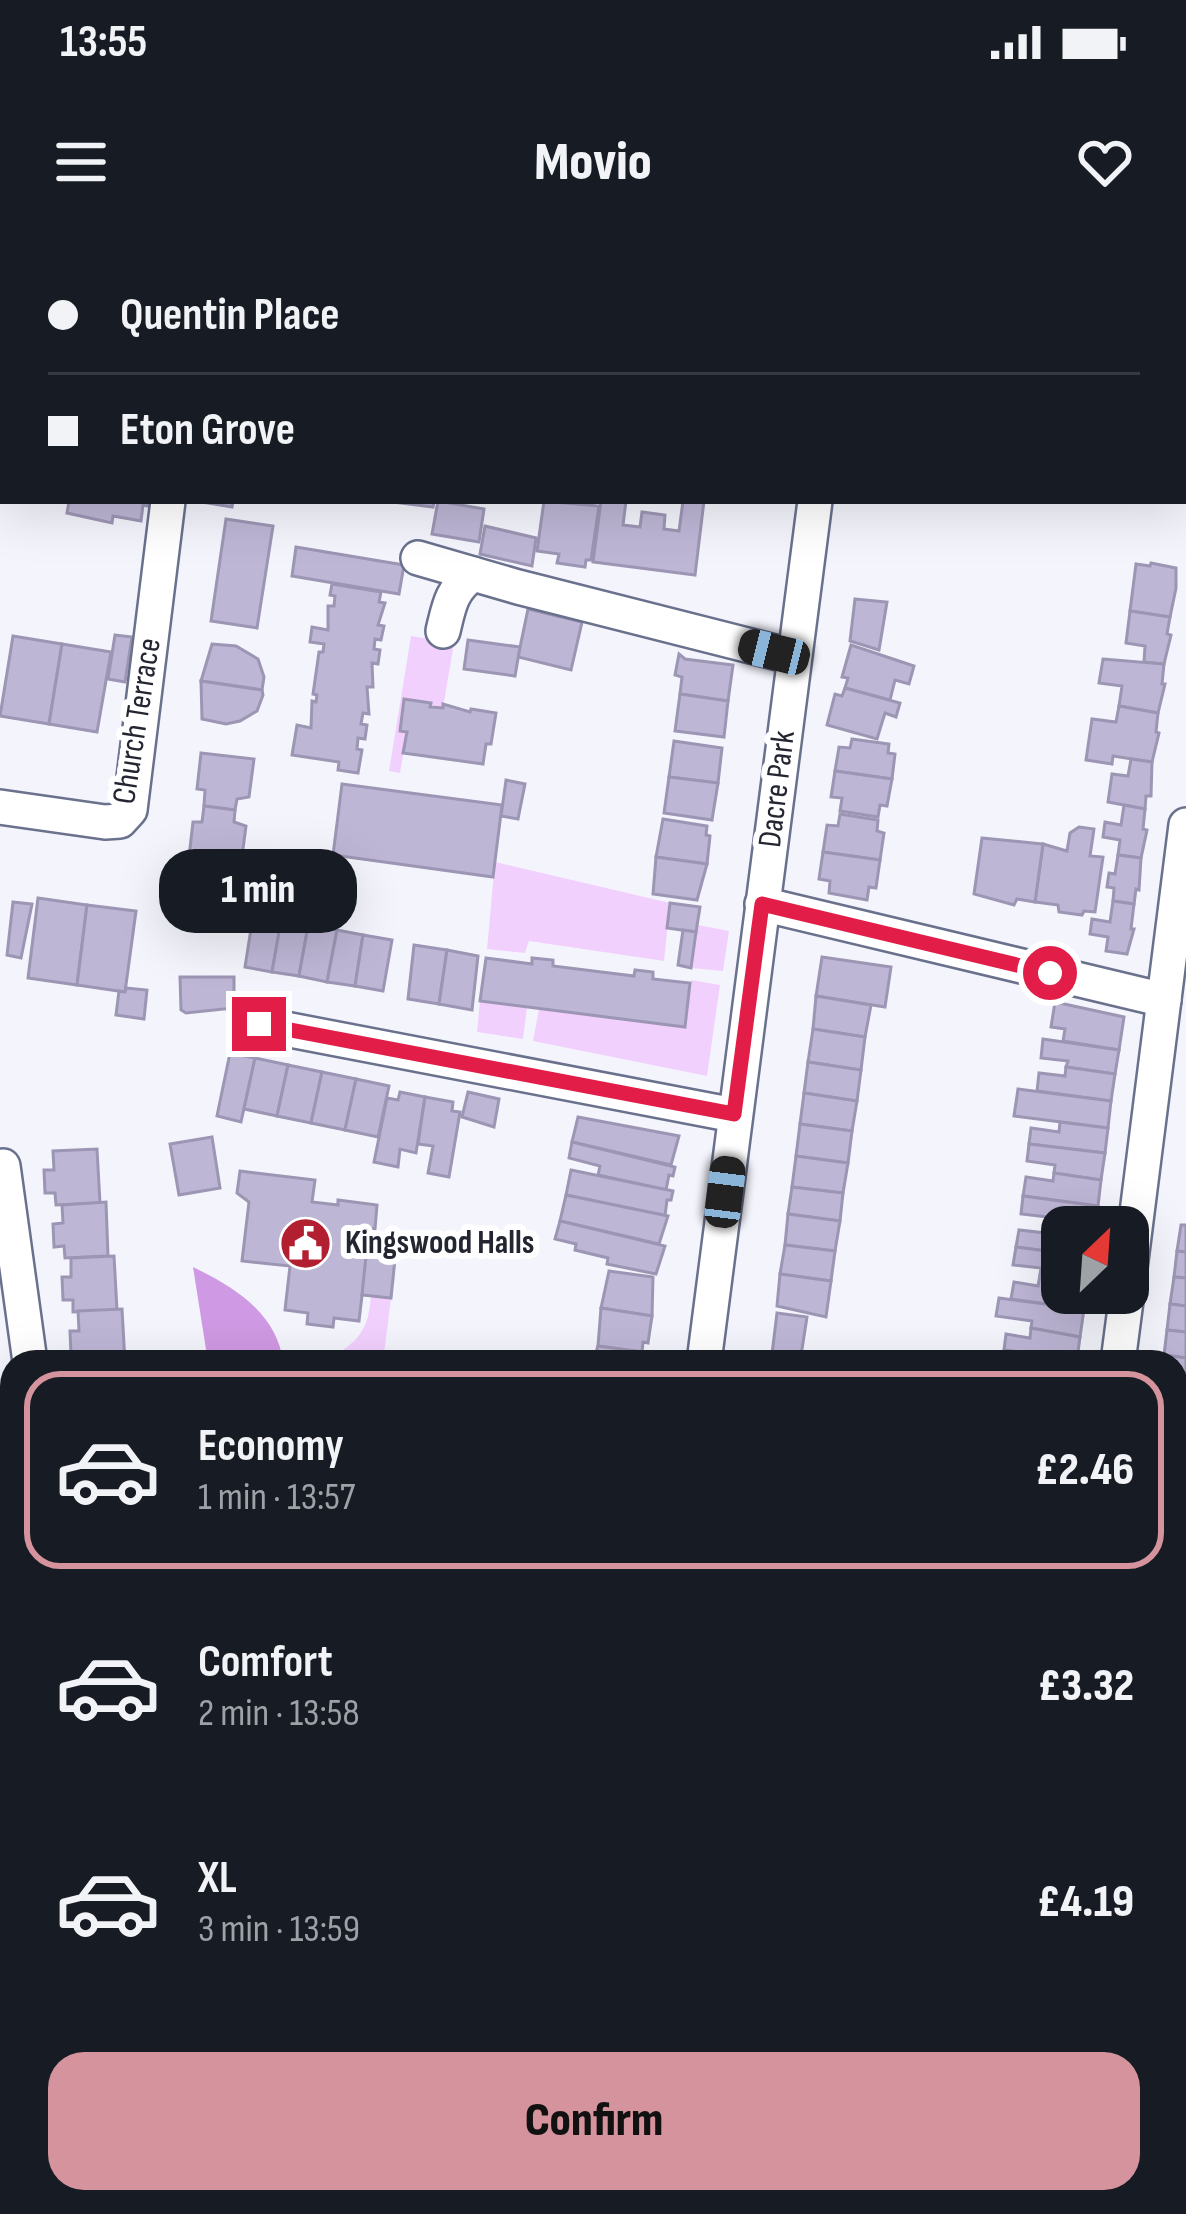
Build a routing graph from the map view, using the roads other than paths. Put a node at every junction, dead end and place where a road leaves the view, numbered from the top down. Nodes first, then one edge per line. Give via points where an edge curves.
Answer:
1 (168, 504) edge
2 (815, 504) edge
3 (418, 558) dead end
4 (473, 574) junction
5 (443, 631) dead end
6 (794, 657) junction
7 (0, 807) edge
8 (1186, 825) edge
9 (762, 904) junction
10 (1164, 1000) junction
11 (259, 1024) dead end
12 (734, 1114) junction
13 (3, 1166) dead end
14 (1138, 1206) edge
15 (1124, 1314) edge
16 (28, 1350) edge
17 (705, 1350) edge
18 (1120, 1350) edge

1 - 7 street, Church Terrace via 130,810 105,822
2 - 6 street, Dacre Park
3 - 4 street
4 - 5 street via 450,600
4 - 6 street
6 - 9 street, Dacre Park
8 - 10 street
9 - 10 street
9 - 12 street, Dacre Park
10 - 14 street
11 - 12 street
12 - 17 street, Dacre Park
13 - 16 street
15 - 18 street

